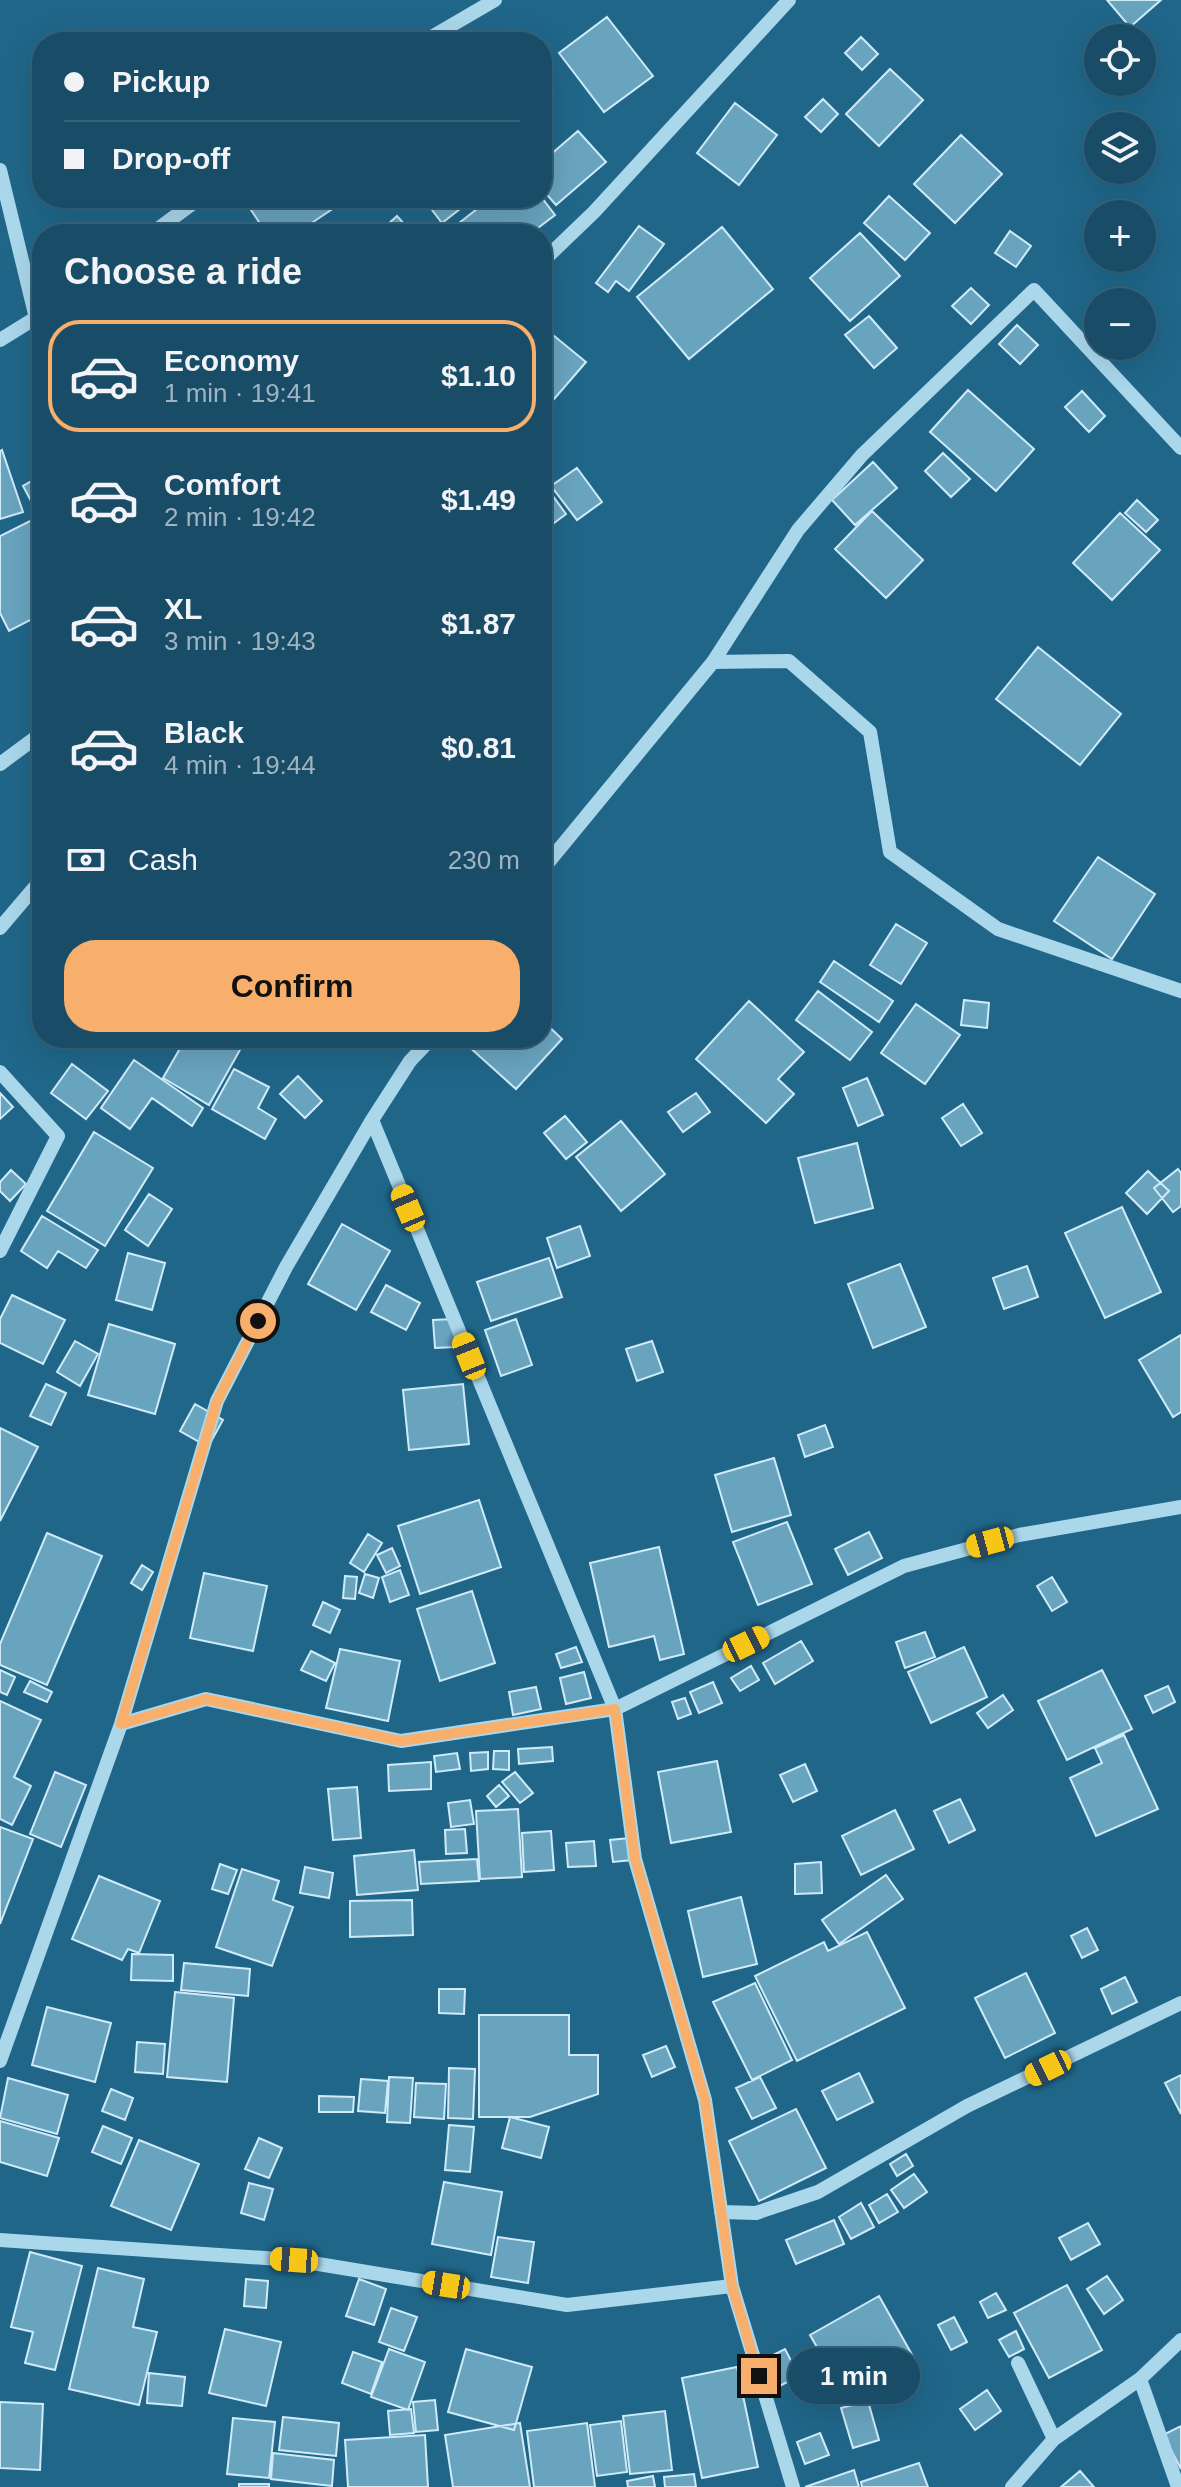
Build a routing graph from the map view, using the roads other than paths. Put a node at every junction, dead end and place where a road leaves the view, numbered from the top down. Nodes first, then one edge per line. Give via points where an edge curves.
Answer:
1 (495, 0) edge
2 (789, 0) edge
3 (440, 32) edge
4 (0, 170) edge
5 (186, 208) edge
6 (165, 224) edge
7 (552, 252) edge
8 (32, 290) edge
9 (32, 320) edge
10 (0, 340) edge
11 (1181, 448) edge
12 (713, 662) junction
13 (32, 740) edge
14 (0, 764) edge
15 (552, 858) edge
16 (32, 890) edge
17 (0, 928) edge
18 (1181, 991) edge
19 (422, 1048) edge
20 (0, 1072) edge
21 (372, 1120) junction
22 (0, 1251) edge
23 (1181, 1507) edge
24 (615, 1709) junction
25 (121, 1724) junction
26 (1181, 2003) edge
27 (0, 2061) edge
28 (721, 2212) junction
29 (0, 2240) edge
30 (732, 2286) junction
31 (1181, 2340) edge
32 (1018, 2363) dead end
33 (1140, 2379) junction
34 (1054, 2439) junction
35 (793, 2487) edge
36 (1012, 2487) edge
37 (1178, 2487) edge

1 - 3 street
2 - 7 street
4 - 8 street
5 - 6 street
9 - 10 street
11 - 12 street via 1034,290 843,477 798,530
12 - 15 street
12 - 18 street via 789,661 870,732 890,852 986,921
13 - 14 street
16 - 17 street
19 - 21 street
20 - 22 street via 58,1136
21 - 24 street
21 - 25 street via 286,1267 217,1401
23 - 24 street via 1019,1535 904,1566
24 - 25 street via 401,1741 206,1699
24 - 28 street via 635,1859 705,2100
25 - 27 street
26 - 28 street via 967,2106 818,2192 756,2213
28 - 30 street
29 - 30 street via 294,2260 567,2305
30 - 35 street
31 - 33 street
32 - 34 street
33 - 34 street
33 - 37 street
34 - 36 street

